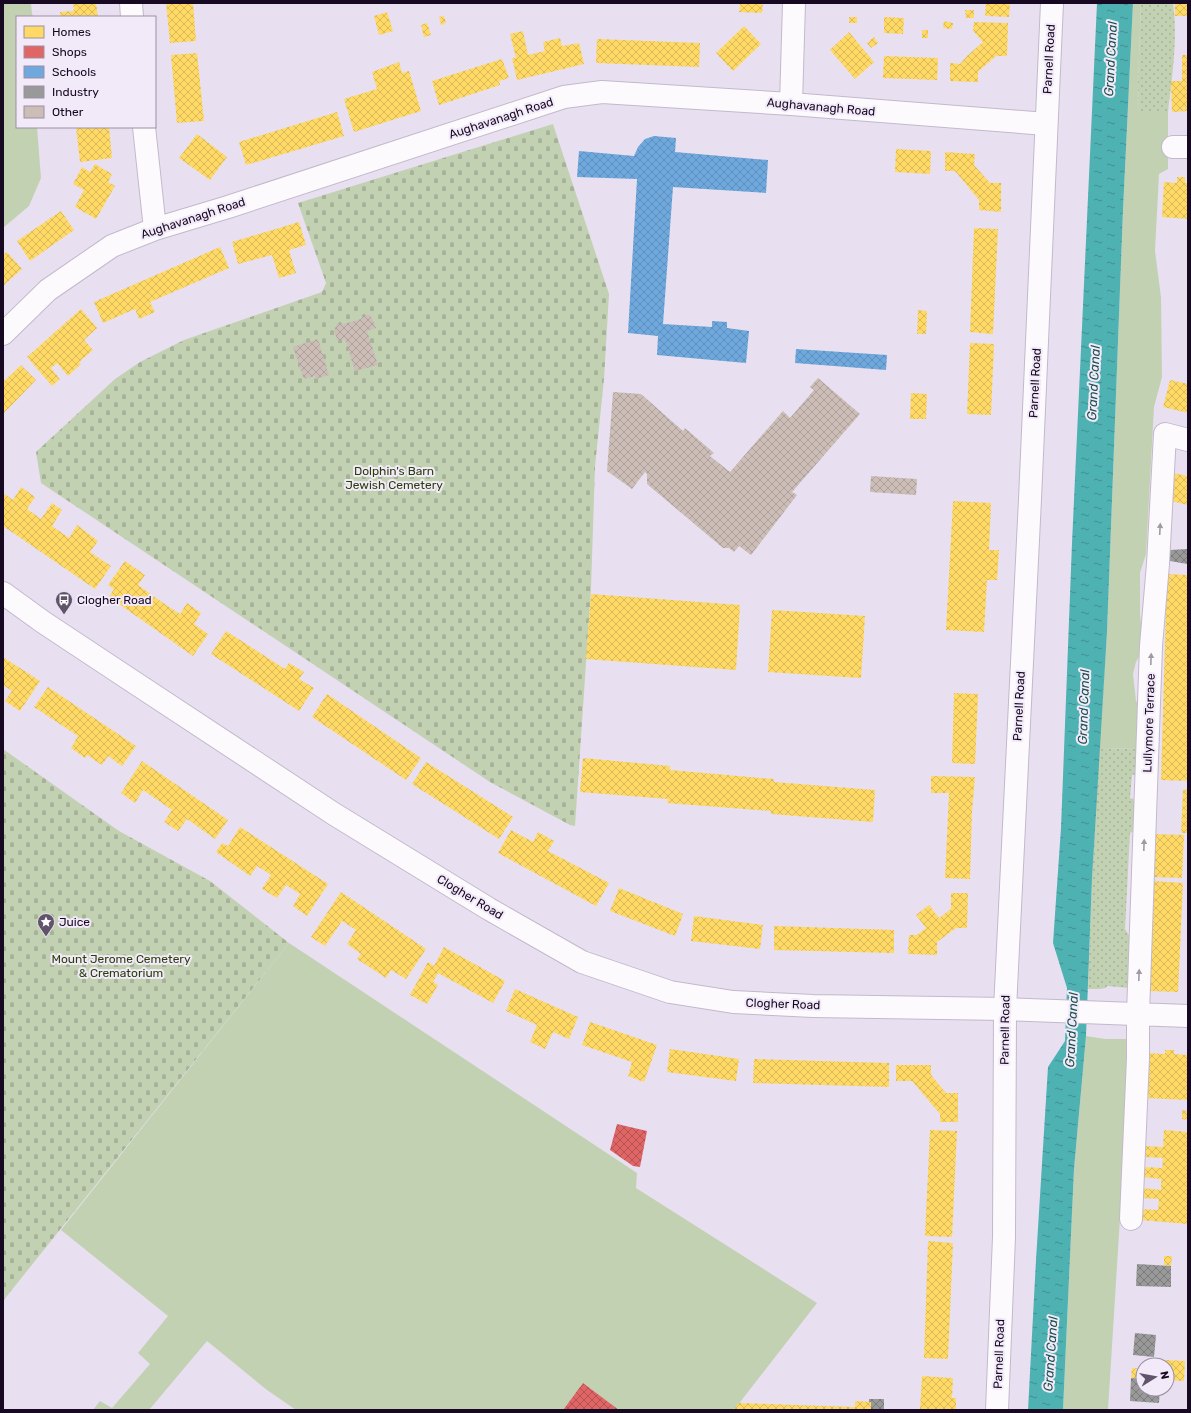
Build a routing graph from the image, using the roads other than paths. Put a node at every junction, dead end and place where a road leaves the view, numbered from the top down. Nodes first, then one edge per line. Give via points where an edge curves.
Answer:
1 (131, 3) edge
2 (794, 3) edge
3 (1052, 3) edge
4 (132, 16) edge
5 (791, 104) junction
6 (1046, 124) junction
7 (144, 128) edge
8 (155, 229) junction
9 (3, 334) edge
10 (1188, 440) edge
11 (3, 593) edge
12 (1015, 1009) junction
13 (1132, 1013) junction
14 (1188, 1016) edge
15 (1131, 1219) dead end
16 (997, 1410) edge

1 - 4 street
2 - 5 street
3 - 6 street, Parnell Road
5 - 6 street, Aughavanagh Road
5 - 8 street, Aughavanagh Road via 602,92 564,97
6 - 12 street, Parnell Road via 1030,499
7 - 8 street
8 - 9 street, Aughavanagh Road via 112,246 48,290
13 -> 10 street, Lullymore Terrace via 1151,646 1166,434
11 - 12 street, Clogher Road via 334,814 489,909 582,962 670,992 733,1002 813,1006
12 - 13 street, Clogher Road
12 - 16 street, Parnell Road
13 - 14 street, Clogher Road
13 - 15 street, Lullymore Terrace via 1138,1058

